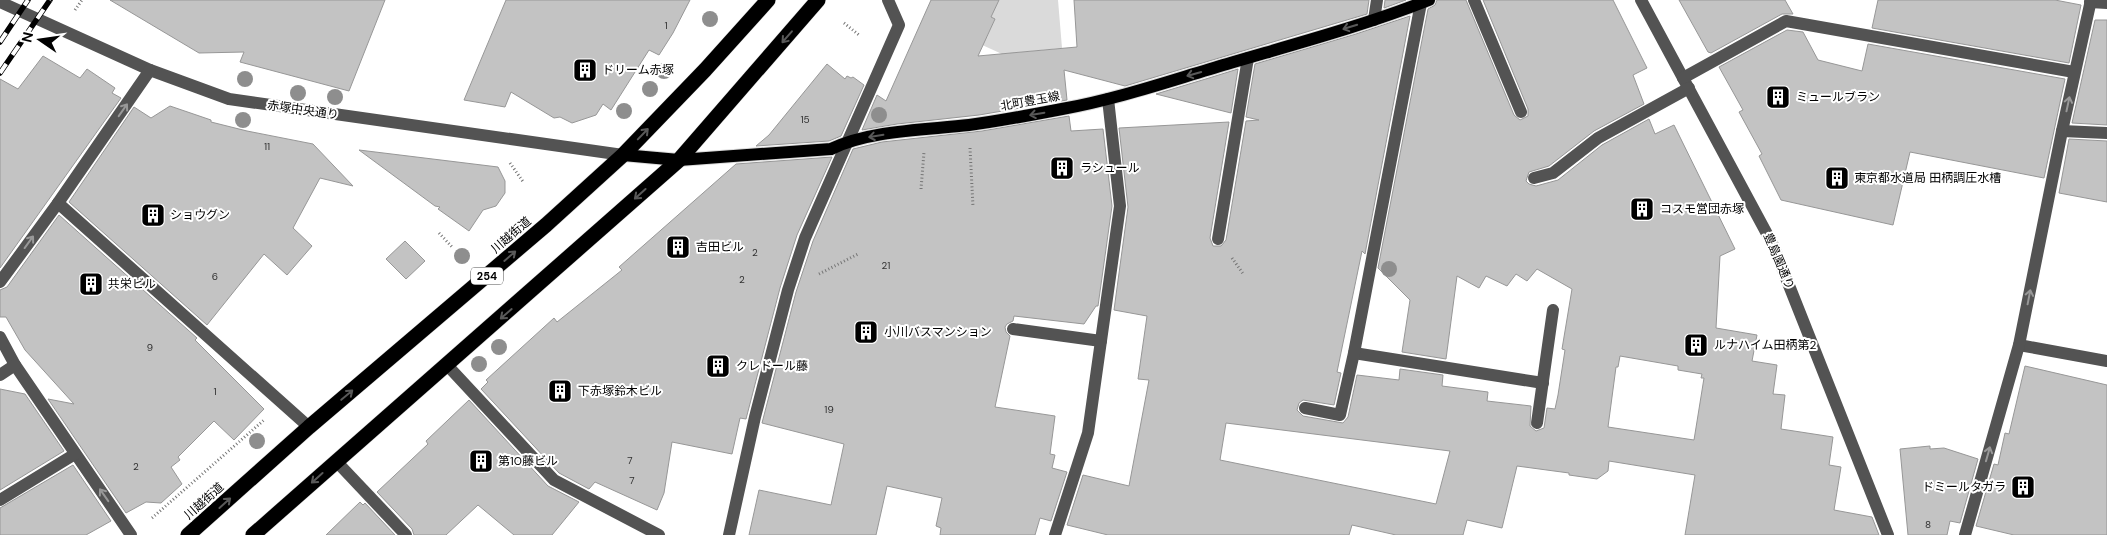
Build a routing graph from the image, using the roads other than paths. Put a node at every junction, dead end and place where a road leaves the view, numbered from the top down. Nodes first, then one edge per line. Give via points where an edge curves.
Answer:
1 (818, 0) edge
2 (888, 0) edge
3 (1377, 0) edge
4 (1474, 0) edge
5 (1641, 0) edge
6 (1427, 1) edge
7 (2091, 1) edge
8 (0, 2) edge
9 (761, 2) edge
10 (2107, 3) edge
11 (1374, 20) junction
12 (1248, 58) junction
13 (150, 70) junction
14 (2074, 72) junction
15 (1686, 83) junction
16 (1108, 99) junction
17 (1521, 112) dead end
18 (2062, 131) junction
19 (2107, 133) edge
20 (847, 141) junction
21 (623, 155) junction
22 (679, 160) junction
23 (1534, 178) dead end
24 (58, 203) junction
25 (1218, 239) dead end
26 (0, 282) edge
27 (1553, 310) dead end
28 (1012, 329) dead end
29 (0, 337) edge
30 (1101, 341) junction
31 (2019, 345) junction
32 (1354, 353) junction
33 (2107, 361) edge
34 (15, 365) junction
35 (447, 365) junction
36 (0, 375) edge
37 (1543, 383) junction
38 (1305, 408) dead end
39 (1537, 423) dead end
40 (309, 427) junction
41 (75, 454) junction
42 (336, 461) junction
43 (0, 500) edge
44 (131, 535) edge
45 (188, 535) edge
46 (253, 535) edge
47 (406, 535) edge
48 (659, 535) edge
49 (730, 535) edge
50 (1056, 535) edge
51 (1888, 535) edge
52 (1965, 535) edge

1 -> 22 highway
2 - 20 street via 899,25
3 - 11 street
4 - 17 street
5 - 15 street, 豊島園通り
6 - 11 main road, 北町豊玉線
6 - 32 street
7 - 10 street
7 - 14 street
8 - 13 street, 赤塚中央通り
21 -> 9 highway, 川越街道 / 254
11 -> 12 main road, 北町豊玉線
12 -> 16 main road, 北町豊玉線
12 - 25 street
13 - 21 street, 赤塚中央通り via 229,100
24 -> 13 street
14 - 15 street via 1786,21
18 -> 14 street
15 - 23 street via 1598,138 1553,173
15 - 51 street, 豊島園通り via 1773,245
16 -> 20 main road, 北町豊玉線 via 969,125
16 - 30 street via 1120,206
18 - 19 street
31 -> 18 street
20 - 22 main road, 北町豊玉線 via 831,148
20 - 49 street via 805,238 788,290 755,417
21 - 22 main road, 北町豊玉線
40 -> 21 highway, 川越街道 / 254
22 -> 35 highway
26 -> 24 street
24 - 40 street
27 - 37 street
28 - 30 street
29 - 34 street
30 - 50 street via 1088,433
31 - 33 street
52 -> 31 street
32 - 37 street
32 - 38 street via 1340,415
34 - 36 street
34 - 41 street
35 - 42 highway
35 - 48 street via 554,480
37 - 39 street
45 -> 40 highway, 川越街道 / 254
41 - 43 street
44 -> 41 street
42 -> 46 highway
42 - 47 street

